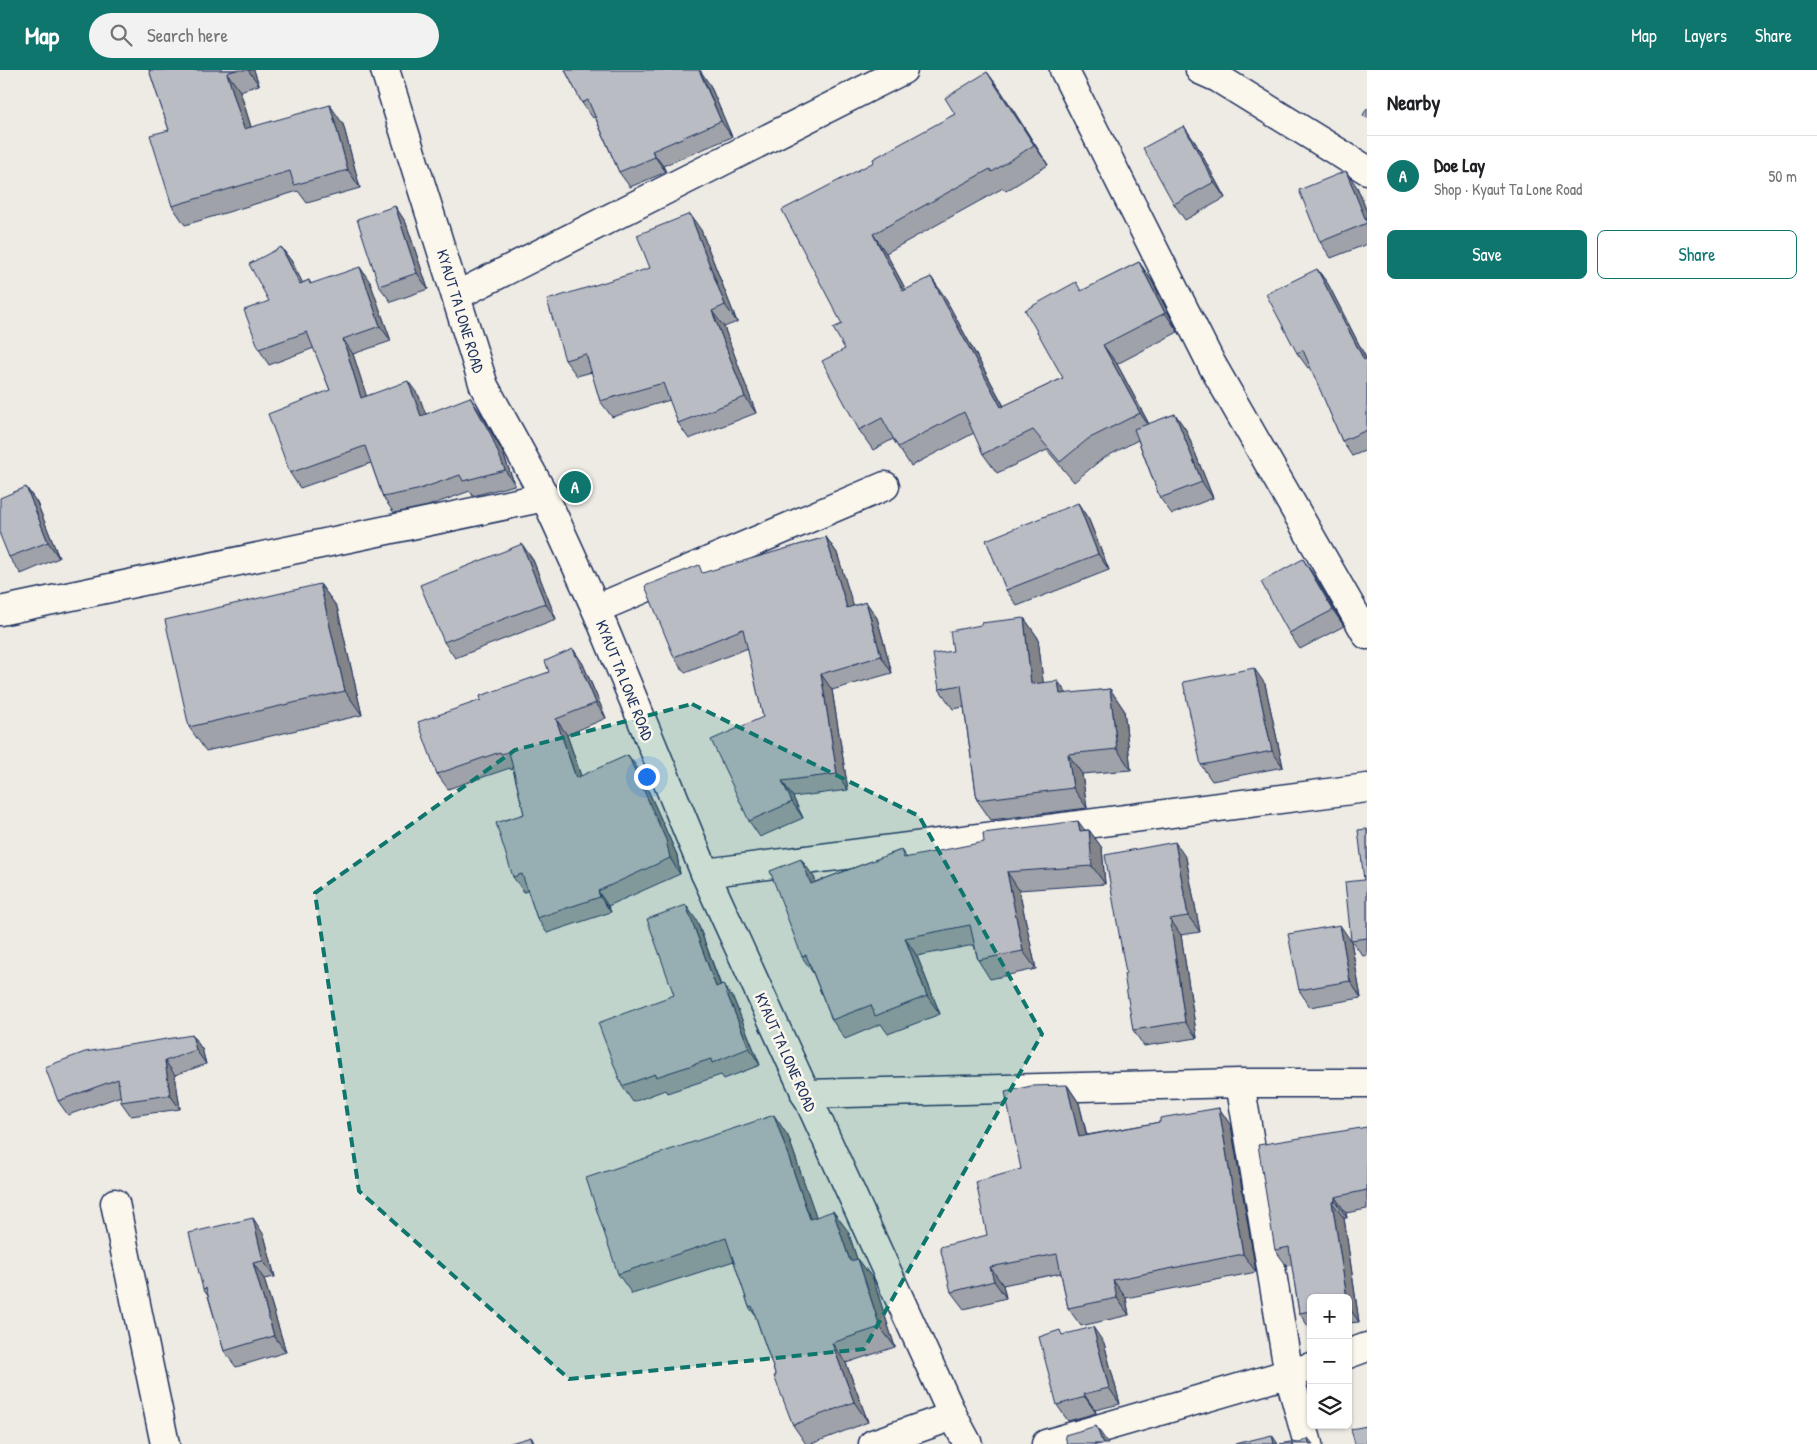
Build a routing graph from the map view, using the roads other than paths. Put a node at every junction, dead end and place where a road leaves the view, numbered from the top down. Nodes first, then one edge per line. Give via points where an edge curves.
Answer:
1 (386, 70) edge
2 (903, 70) edge
3 (1064, 70) edge
4 (1213, 73) edge
5 (1367, 170) edge
6 (456, 296) junction
7 (886, 486) dead end
8 (545, 497) junction
9 (596, 609) junction
10 (0, 611) edge
11 (1367, 635) edge
12 (1367, 788) edge
13 (705, 873) junction
14 (1240, 1083) junction
15 (1367, 1083) edge
16 (805, 1094) junction
17 (115, 1203) dead end
18 (1367, 1347) edge
19 (1352, 1353) edge
20 (1300, 1371) edge
21 (953, 1416) junction
22 (165, 1444) edge
23 (873, 1444) edge
24 (968, 1444) edge
25 (1046, 1444) edge
26 (1308, 1444) edge

1 - 6 street, KYAUT TA LONE ROAD
2 - 6 street
3 - 11 street via 1211,363
4 - 5 street
6 - 8 street, KYAUT TA LONE ROAD via 484,386
7 - 9 street
8 - 9 street, KYAUT TA LONE ROAD
8 - 10 street
9 - 13 street, KYAUT TA LONE ROAD
12 - 13 street
13 - 16 street, KYAUT TA LONE ROAD
14 - 15 street
14 - 16 street
14 - 20 street
16 - 21 street, KYAUT TA LONE ROAD
17 - 22 street
18 - 19 street
20 - 25 street
20 - 26 street
21 - 23 street
21 - 24 street, KYAUT TA LONE ROAD

